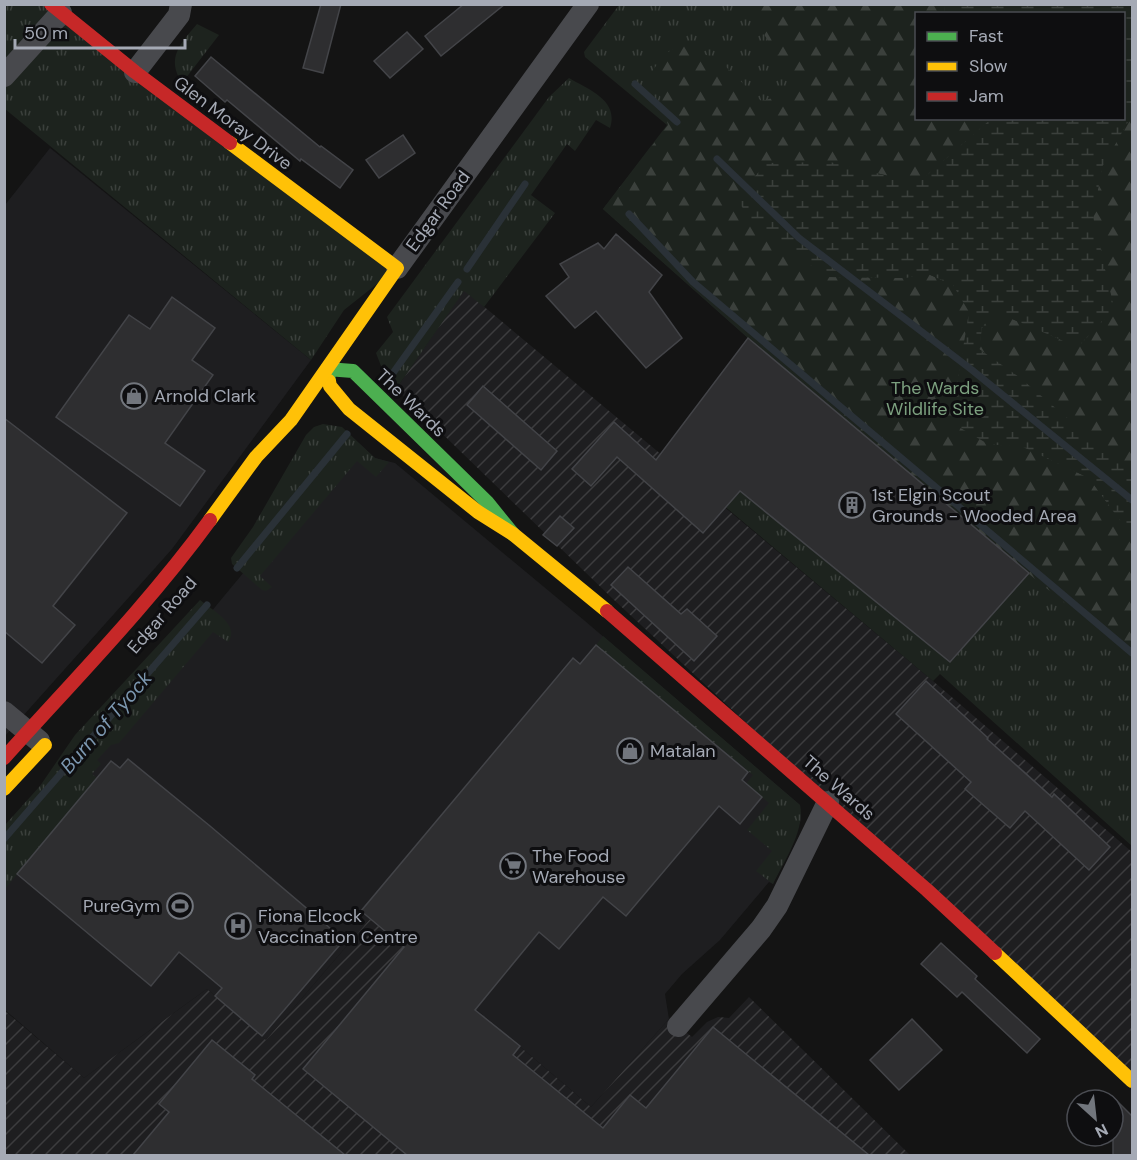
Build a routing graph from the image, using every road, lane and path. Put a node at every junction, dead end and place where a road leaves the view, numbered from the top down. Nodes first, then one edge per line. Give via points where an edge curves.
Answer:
1 (181, 4) edge
2 (588, 4) edge
3 (56, 9) edge
4 (135, 72) junction
5 (4, 76) edge
6 (397, 268) junction
7 (346, 342) junction
8 (327, 369) junction
9 (353, 371) junction
10 (340, 401) junction
11 (302, 404) junction
12 (291, 420) junction
13 (277, 453) dead end
14 (513, 534) junction
15 (4, 712) edge
16 (42, 738) junction
17 (4, 758) edge
18 (4, 789) edge
19 (828, 802) junction
20 (678, 1026) dead end
21 (1132, 1081) edge

1 - 4 street via 178,15
2 - 6 street, Edgar Road
3 - 4 street, Glen Moray Drive
3 - 5 street
4 - 6 street, Glen Moray Drive
6 - 7 street, Edgar Road
7 - 8 street, Edgar Road
7 - 9 street
8 - 9 street, The Wards
8 - 10 street, The Wards via 330,386
8 - 11 street, Edgar Road
9 - 14 street, The Wards via 487,502
10 - 11 street
10 - 14 street, The Wards via 478,512
11 - 12 street, Edgar Road
12 - 13 street, Edgar Road
12 - 16 street, Edgar Road via 256,457 182,558 120,630
14 - 19 street, The Wards
15 - 16 street
16 - 17 street, Edgar Road
16 - 18 street, Edgar Road
19 - 20 street via 772,914
19 - 21 street, The Wards

